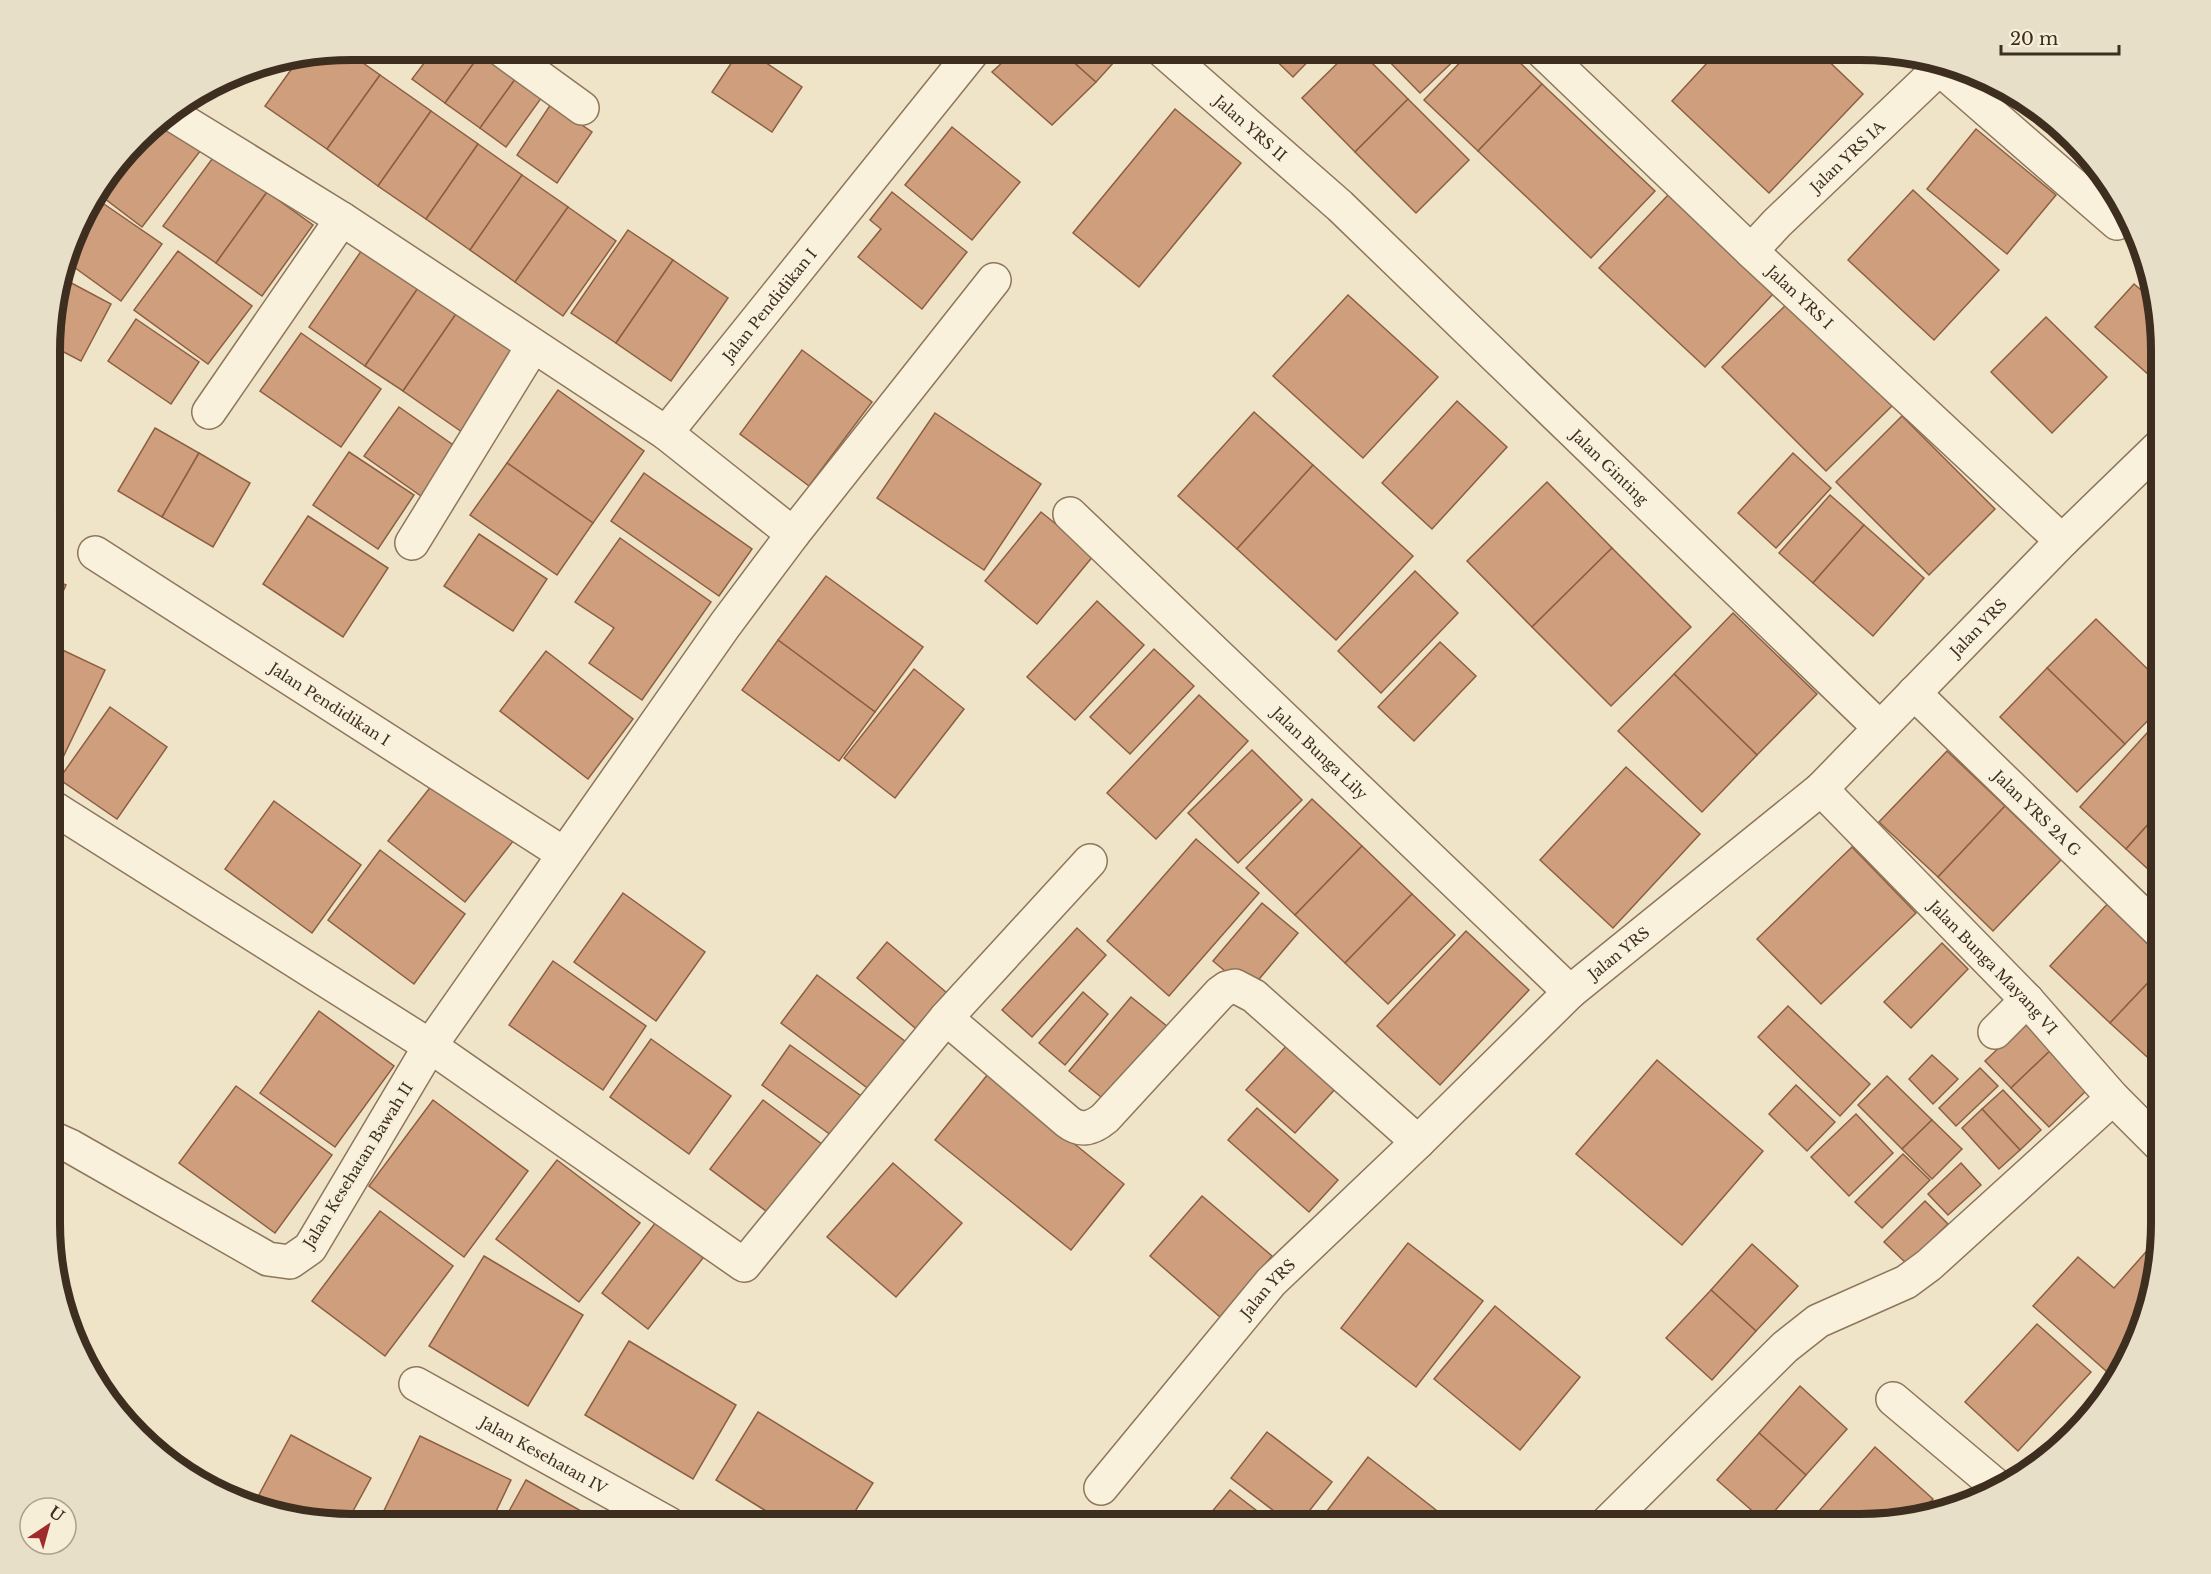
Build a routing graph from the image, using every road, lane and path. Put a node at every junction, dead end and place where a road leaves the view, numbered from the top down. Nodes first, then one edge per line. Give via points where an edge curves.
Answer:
1 (516, 60) edge
2 (961, 60) edge
3 (1173, 60) edge
4 (1551, 60) edge
5 (1937, 71) edge
6 (1951, 74) edge
7 (582, 108) dead end
8 (177, 118) edge
9 (1340, 206) joint
10 (342, 219) junction
11 (2117, 223) dead end
12 (1751, 251) junction
13 (994, 280) dead end
14 (533, 346) junction
15 (209, 412) dead end
16 (666, 434) junction
17 (2151, 455) edge
18 (1070, 514) dead end
19 (793, 534) junction
20 (2062, 541) junction
21 (412, 543) dead end
22 (95, 553) dead end
23 (1914, 693) junction
24 (1880, 728) junction
25 (1821, 789) junction
26 (60, 812) edge
27 (564, 854) junction
28 (1090, 861) dead end
29 (2151, 923) edge
30 (1570, 992) junction
31 (2027, 1000) junction
32 (945, 1018) junction
33 (1995, 1032) dead end
34 (430, 1046) junction
35 (2113, 1098) junction
36 (2151, 1136) edge
37 (60, 1142) edge
38 (1419, 1142) junction
39 (416, 1384) dead end
40 (1893, 1399) dead end
41 (1992, 1482) edge
42 (1101, 1488) dead end
43 (651, 1514) edge
44 (1616, 1514) edge

1 - 7 street
2 - 16 street, Jalan Pendidikan I
3 - 9 street, Jalan YRS II
4 - 12 street, Jalan YRS I
5 - 12 street, Jalan YRS IA
6 - 11 street
8 - 10 street
9 - 24 street, Jalan Ginting
10 - 14 street
10 - 15 street
12 - 20 street, Jalan YRS I
13 - 19 street, Jalan Kesehatan Bawah II
14 - 16 street
14 - 21 street
16 - 19 street
17 - 20 street, Jalan YRS
18 - 30 street, Jalan Bunga Lily
19 - 27 street, Jalan Kesehatan Bawah II
20 - 23 street, Jalan YRS
22 - 27 street, Jalan Pendidikan I
23 - 24 street, Jalan YRS
23 - 29 street, Jalan YRS 2A G
24 - 25 street, Jalan YRS
25 - 30 street, Jalan YRS
25 - 31 street, Jalan Bunga Mayang VI
26 - 34 street
27 - 34 street, Jalan Kesehatan Bawah II
28 - 32 street
30 - 38 street, Jalan YRS
31 - 33 street
31 - 35 street, Jalan Bunga Mayang VI
32 - 34 street via 744,1265
32 - 38 street via 1074,1127 1083,1128 1097,1125 1220,993 1235,986 1254,996
34 - 37 street, Jalan Kesehatan Bawah II via 310,1248 290,1262 268,1259
35 - 36 street, Jalan Bunga Mayang VI
35 - 44 street via 1929,1265 1906,1282 1818,1321 1785,1347
38 - 42 street, Jalan YRS via 1271,1282
39 - 43 street, Jalan Kesehatan IV
40 - 41 street

